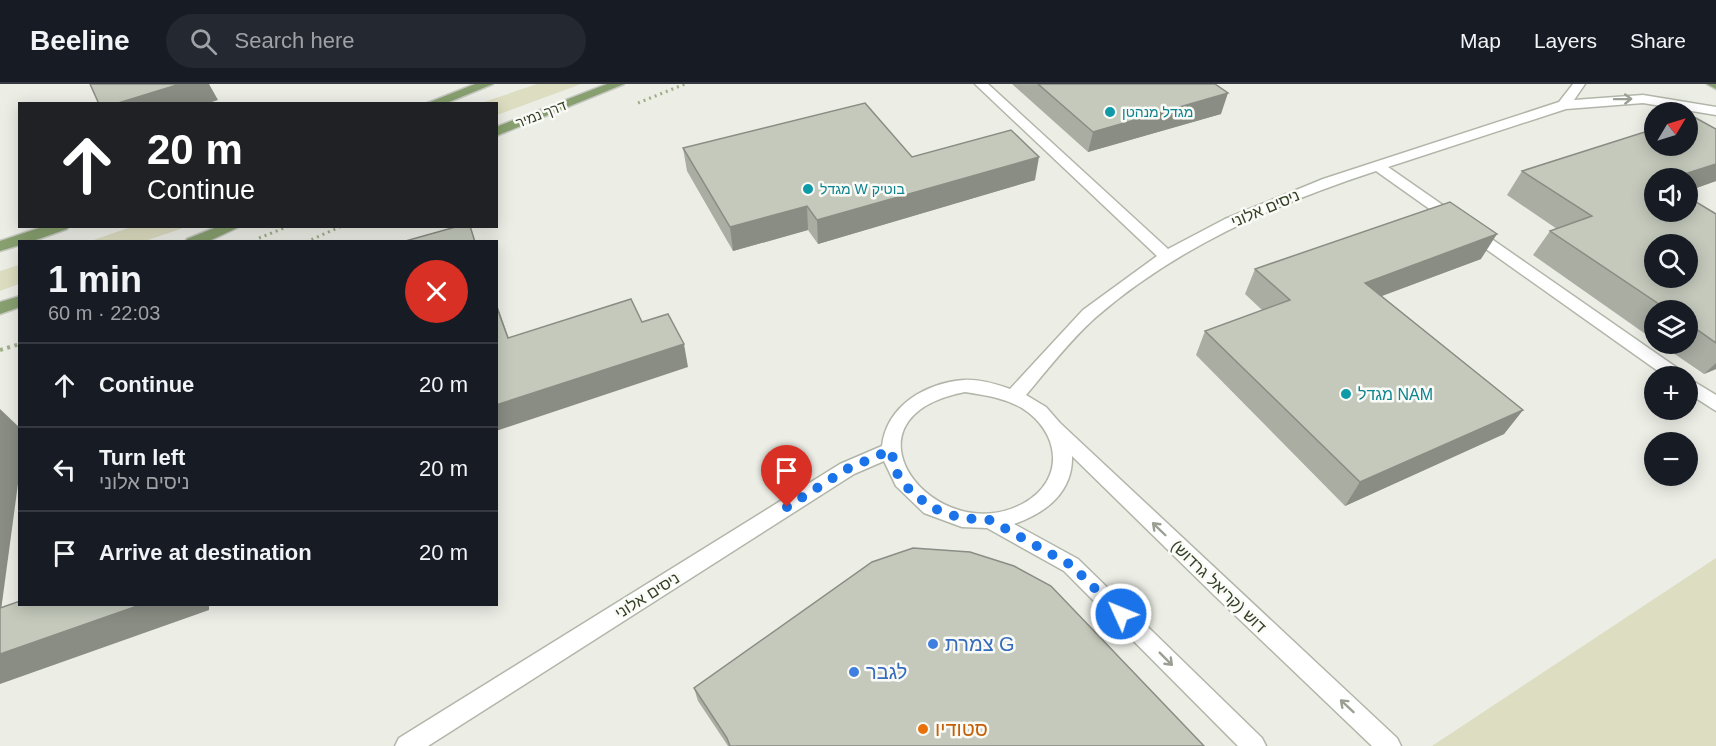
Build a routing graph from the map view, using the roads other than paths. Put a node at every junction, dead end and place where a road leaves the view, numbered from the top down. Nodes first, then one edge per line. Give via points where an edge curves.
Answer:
1 (487, 84) edge
2 (618, 84) edge
3 (981, 84) edge
4 (1579, 84) edge
5 (437, 102) edge
6 (1564, 105) junction
7 (1716, 111) edge
8 (498, 131) edge
9 (1378, 166) junction
10 (56, 228) edge
11 (229, 228) edge
12 (18, 240) edge
13 (19, 240) edge
14 (197, 240) edge
15 (0, 246) edge
16 (1167, 256) junction
17 (18, 303) edge
18 (0, 308) edge
19 (1663, 366) edge
20 (1698, 391) edge
21 (1014, 396) junction
22 (1716, 404) edge
23 (1051, 424) junction
24 (891, 450) junction
25 (990, 520) junction
26 (407, 746) edge
27 (1254, 746) edge
28 (1389, 746) edge

1 - 5 main road
2 - 8 main road, דרך נמיר
3 - 16 street
4 - 6 street
6 -> 7 street, ניסים אלוני via 1643,99
6 - 9 street, ניסים אלוני
9 - 16 street, ניסים אלוני via 1230,222
9 - 19 street
10 - 13 main road
11 - 14 main road
12 - 15 main road
16 - 21 street, ניסים אלוני via 1089,314
17 - 18 main road
20 - 22 street
21 - 23 street via 1035,408
21 - 24 street via 990,388 965,386 920,399 904,412 894,430
23 - 25 street via 1061,444 1063,466 1056,486 1040,504 1017,515
28 -> 23 street, דוש (קריאל גרדוש)
24 - 25 street via 896,472 911,492 933,508 960,518
24 - 26 street, ניסים אלוני via 847,469
25 -> 27 street via 1071,565

